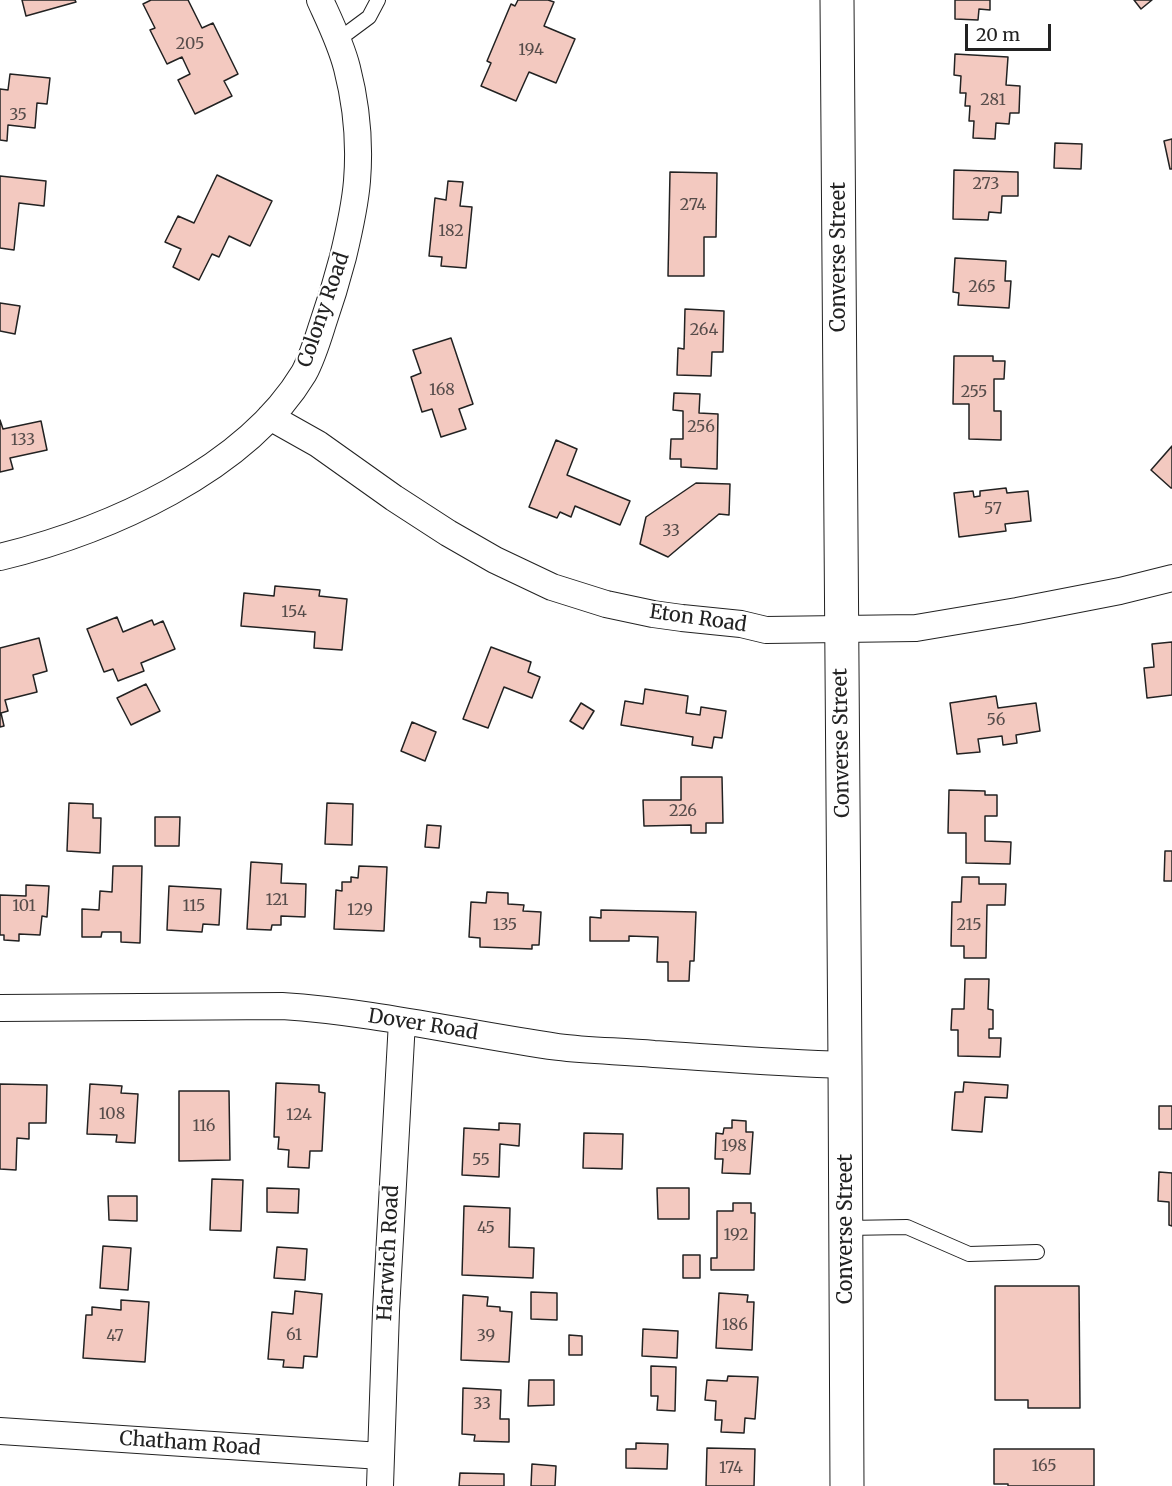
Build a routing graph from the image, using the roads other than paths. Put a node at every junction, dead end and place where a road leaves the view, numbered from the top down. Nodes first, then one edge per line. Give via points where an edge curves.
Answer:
1 (320, 0) edge
2 (378, 0) edge
3 (837, 0) edge
4 (338, 40) junction
5 (270, 417) junction
6 (0, 557) edge
7 (1172, 578) edge
8 (841, 629) junction
9 (0, 1008) edge
10 (402, 1021) junction
11 (845, 1065) junction
12 (846, 1227) junction
13 (1037, 1252) dead end
14 (0, 1431) edge
15 (381, 1456) junction
16 (380, 1486) edge
17 (847, 1486) edge

1 - 4 street, Colony Road
2 - 4 lane via 369,17
3 - 8 main road, Converse Street
4 - 5 street, Colony Road via 357,125 357,181 349,235 315,350 289,395
5 - 6 street, Colony Road via 211,466 138,509 78,534
5 - 8 street, Eton Road via 318,444 448,533 552,587 606,604 673,617 766,630
7 - 8 street, Eton Road via 916,628
8 - 11 main road, Converse Street
9 - 10 street, Dover Road via 282,1006
10 - 11 street, Dover Road via 561,1047
10 - 15 street, Harwich Road
11 - 12 main road, Converse Street
12 - 13 lane via 907,1227 969,1254
12 - 17 main road, Converse Street
14 - 15 street, Chatham Road
15 - 16 street, Harwich Road

